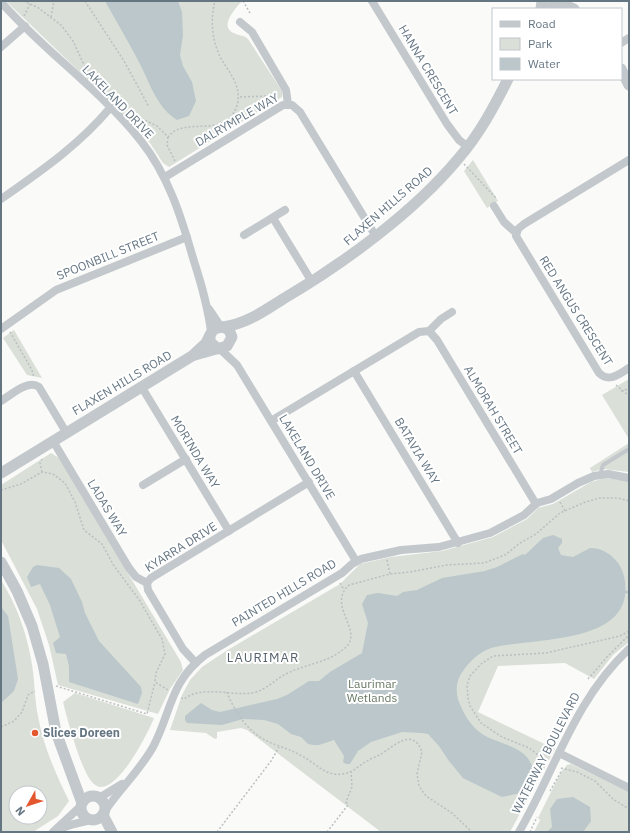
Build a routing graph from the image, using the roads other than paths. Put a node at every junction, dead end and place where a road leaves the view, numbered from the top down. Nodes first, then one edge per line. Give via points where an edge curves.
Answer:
1 (372, 1) edge
2 (1, 2) edge
3 (554, 3) edge
4 (571, 8) edge
5 (240, 22) dead end
6 (22, 23) junction
7 (1, 47) edge
8 (622, 71) edge
9 (507, 80) edge
10 (629, 85) edge
11 (288, 104) junction
12 (110, 108) junction
13 (468, 147) junction
14 (629, 160) edge
15 (165, 177) junction
16 (1, 199) edge
17 (497, 205) road end
18 (284, 210) dead end
19 (273, 218) junction
20 (516, 233) junction
21 (244, 235) dead end
22 (375, 235) junction
23 (187, 237) junction
24 (312, 282) junction
25 (452, 312) dead end
26 (250, 319) junction
27 (3, 327) edge
28 (216, 330) junction
29 (428, 331) junction
30 (225, 345) junction
31 (192, 356) junction
32 (629, 368) edge
33 (354, 371) junction
34 (141, 386) junction
35 (1, 402) edge
36 (271, 421) junction
37 (66, 432) junction
38 (55, 445) junction
39 (629, 449) edge
40 (186, 459) junction
41 (1, 473) edge
42 (599, 475) junction
43 (629, 478) edge
44 (309, 482) junction
45 (143, 485) dead end
46 (536, 504) junction
47 (229, 531) junction
48 (458, 543) junction
49 (356, 561) junction
50 (1, 562) edge
51 (147, 583) junction
52 (629, 649) edge
53 (196, 662) junction
54 (558, 753) junction
55 (67, 762) junction
56 (126, 782) junction
57 (629, 788) edge
58 (97, 797) junction
59 (81, 804) junction
60 (98, 817) junction
61 (54, 831) edge
62 (104, 832) edge
63 (112, 832) edge
64 (519, 832) edge

1 - 13 street, HANNA CRESCENT via 450,130
2 - 6 street, LAKELAND DRIVE
3 - 4 street
5 - 11 street via 252,32 286,90
6 - 7 street
6 - 12 street, LAKELAND DRIVE
8 - 10 street
9 - 13 street, FLAXEN HILLS ROAD
11 - 15 street, DALRYMPLE WAY
11 - 22 street, DALRYMPLE WAY via 300,112
12 - 15 street, LAKELAND DRIVE via 140,140
12 - 16 street via 64,155
13 - 22 street, FLAXEN HILLS ROAD via 432,187
14 - 20 street via 524,224
15 - 23 street, LAKELAND DRIVE
17 - 20 street, RED ANGUS CRESCENT via 504,222
18 - 19 street
19 - 21 street
19 - 24 street
20 - 32 street, RED ANGUS CRESCENT via 520,244 601,376 611,378
22 - 24 street, FLAXEN HILLS ROAD
23 - 27 street, SPOONBILL STREET via 56,290
23 - 28 street, LAKELAND DRIVE
24 - 26 street, FLAXEN HILLS ROAD
25 - 29 street
26 - 28 street, FLAXEN HILLS ROAD
26 - 30 street, FLAXEN HILLS ROAD
28 - 30 street via 212,345
28 - 30 street via 231,333
28 - 31 street, FLAXEN HILLS ROAD
29 - 33 street via 419,332
29 - 46 street, ALMORAH STREET via 437,340
30 - 31 street, FLAXEN HILLS ROAD
30 - 36 street, LAKELAND DRIVE
31 - 34 street, FLAXEN HILLS ROAD
33 - 36 street
33 - 48 street, BATAVIA WAY
34 - 37 street, FLAXEN HILLS ROAD
34 - 40 street, MORINDA WAY
35 - 37 street, FLAXEN HILLS ROAD via 31,384 36,384
36 - 44 street, LAKELAND DRIVE
37 - 38 street, FLAXEN HILLS ROAD
38 - 41 street, FLAXEN HILLS ROAD
38 - 51 street, LADAS WAY via 129,568
39 - 42 lane via 603,465
40 - 45 street
40 - 47 street, MORINDA WAY
42 - 43 street, PAINTED HILLS ROAD
42 - 46 street, PAINTED HILLS ROAD
44 - 47 street, KYARRA DRIVE
44 - 49 street, LAKELAND DRIVE
46 - 48 street, PAINTED HILLS ROAD via 524,515 500,528
47 - 51 street, KYARRA DRIVE via 150,578
48 - 49 street, PAINTED HILLS ROAD via 386,553
49 - 53 street, PAINTED HILLS ROAD via 342,573
50 - 55 street via 32,626 43,664 51,713
51 - 53 street, KYARRA DRIVE via 148,590 183,649
52 - 54 street, WATERWAY BOULEVARD via 594,688
53 - 56 street, PAINTED HILLS ROAD via 173,694 153,747
54 - 57 street
54 - 64 street, WATERWAY BOULEVARD
55 - 58 street via 86,790
55 - 59 street
56 - 58 street, PAINTED HILLS ROAD
56 - 60 street, PAINTED HILLS ROAD
58 - 59 street via 87,797
58 - 60 street via 104,803
59 - 60 street via 82,814
59 - 61 street
60 - 61 street
60 - 62 street
60 - 63 street

